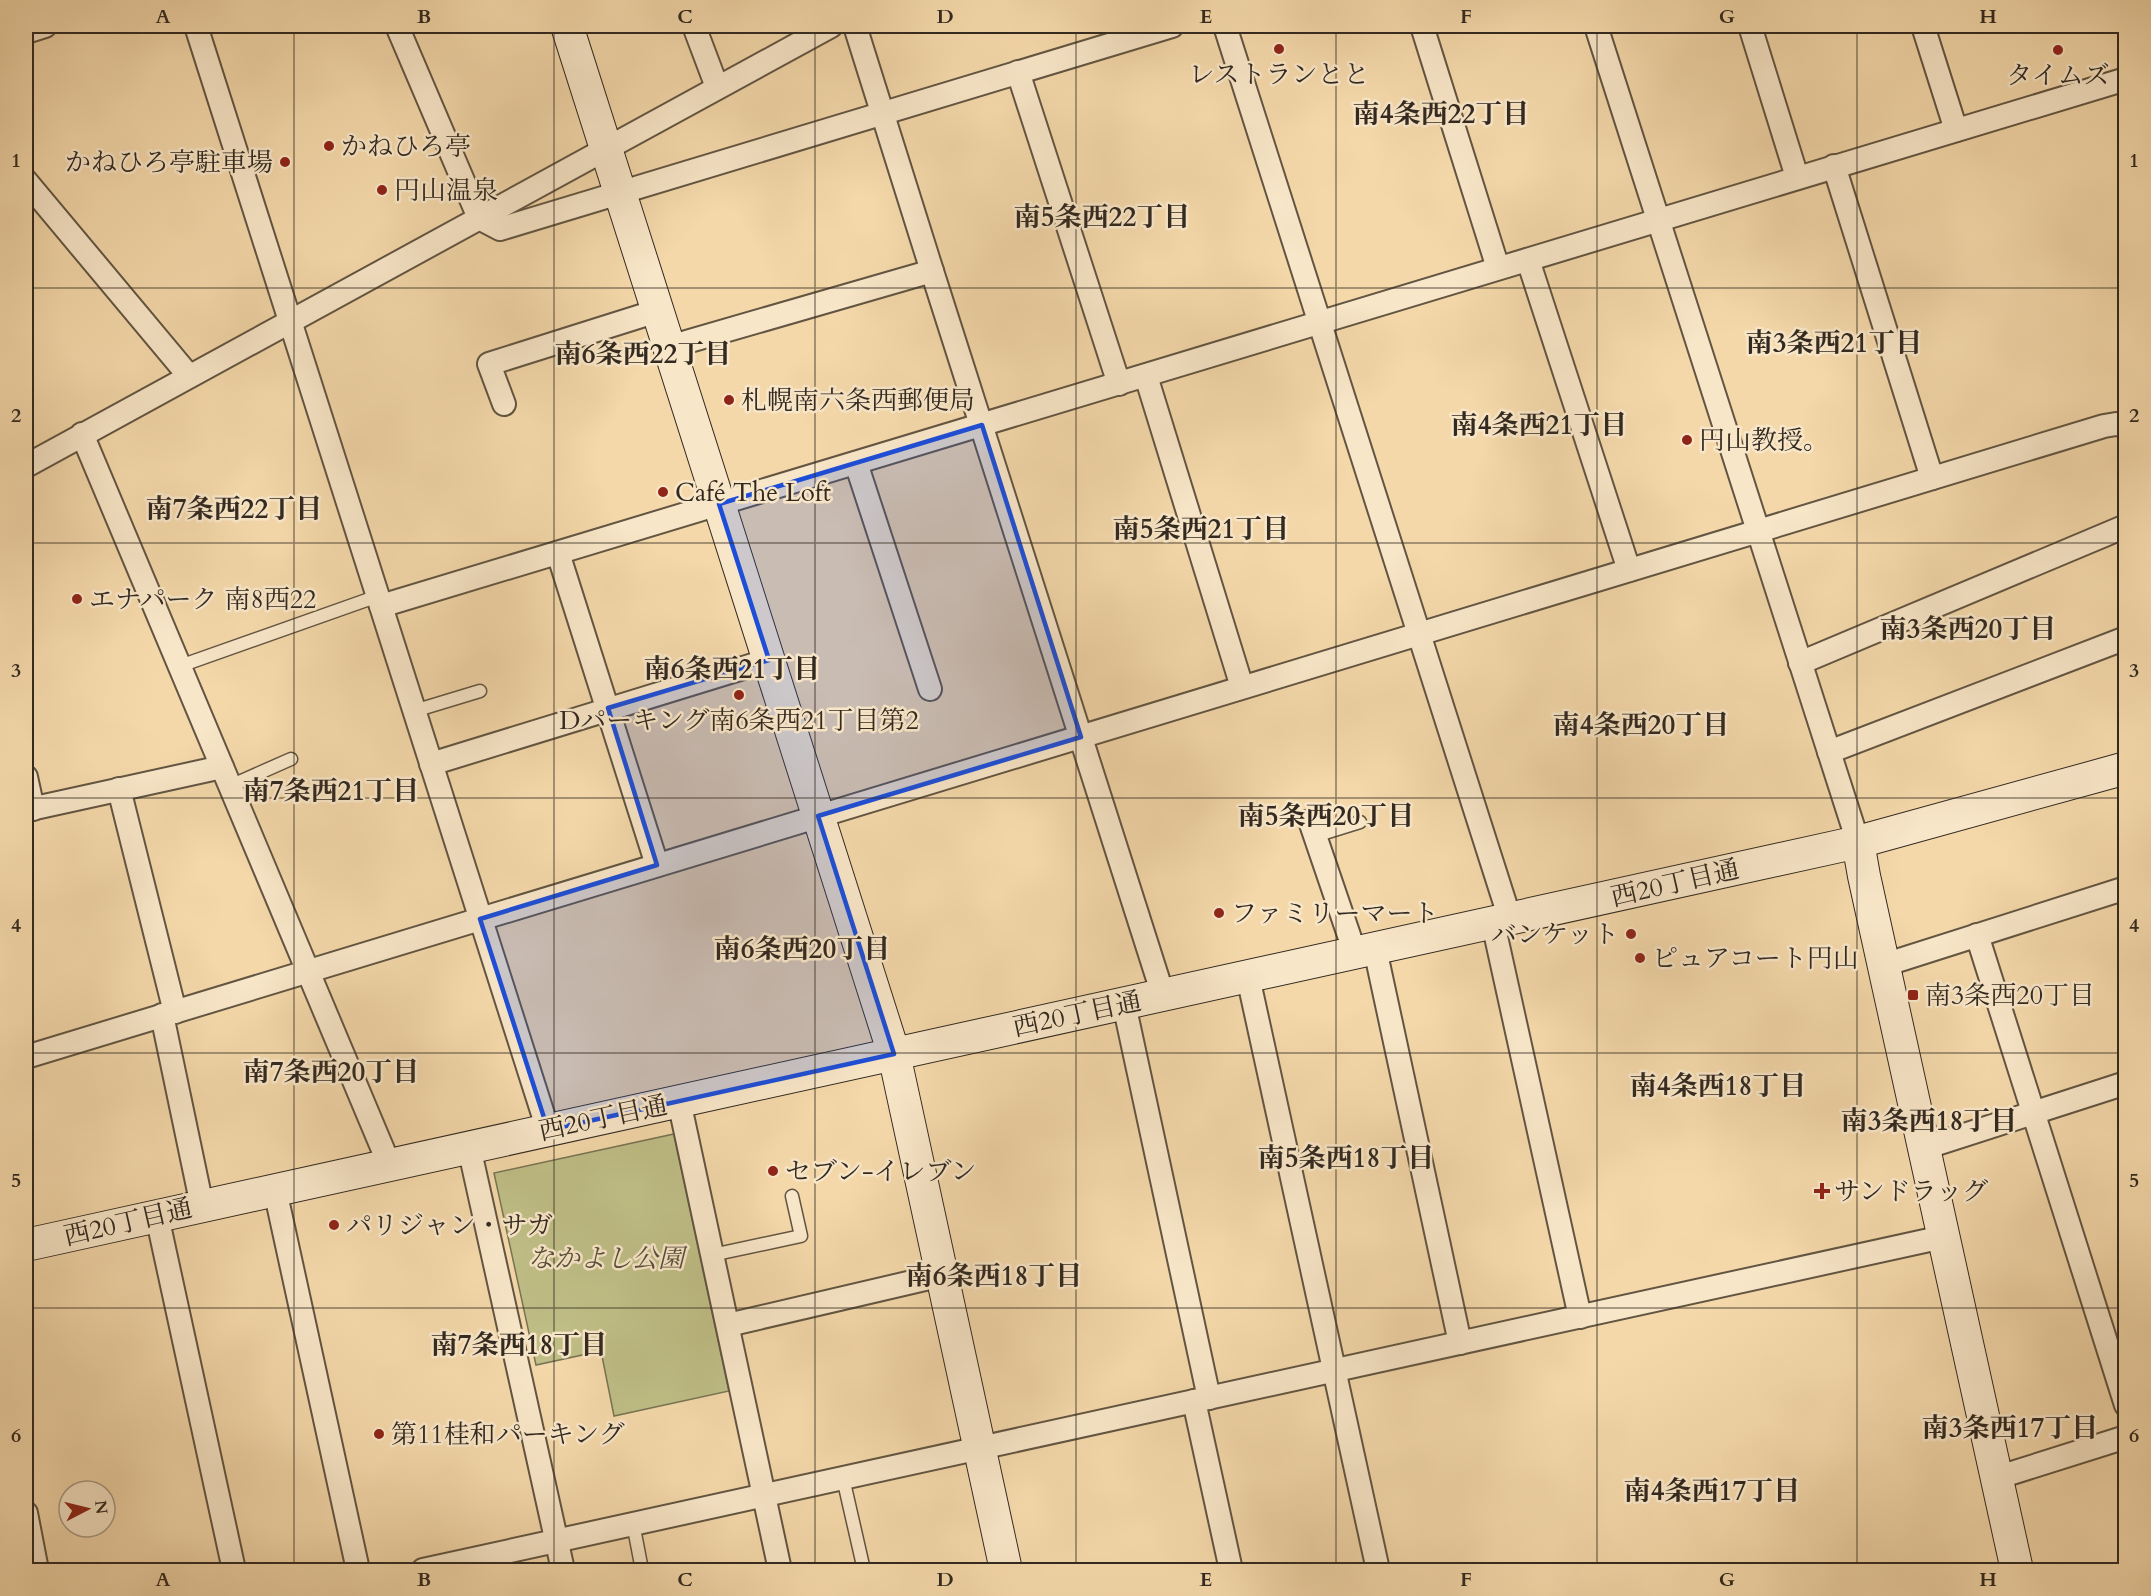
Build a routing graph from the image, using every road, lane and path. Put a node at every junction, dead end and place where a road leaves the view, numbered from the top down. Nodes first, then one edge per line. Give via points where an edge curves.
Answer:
1 (45, 26) edge
2 (196, 26) edge
3 (397, 26) edge
4 (567, 26) edge
5 (694, 26) edge
6 (831, 26) edge
7 (855, 26) edge
8 (1172, 26) edge
9 (1226, 26) edge
10 (1422, 26) edge
11 (1596, 26) edge
12 (1750, 26) edge
13 (1923, 26) edge
14 (26, 32) edge
15 (1018, 72) junction
16 (2126, 79) edge
17 (717, 87) junction
18 (882, 113) junction
19 (1956, 130) junction
20 (606, 149) junction
21 (1834, 166) junction
22 (1797, 177) junction
23 (26, 181) edge
24 (620, 192) junction
25 (479, 218) junction
26 (1658, 220) junction
27 (1528, 260) junction
28 (1498, 268) junction
29 (932, 271) junction
30 (657, 310) junction
31 (290, 321) junction
32 (1320, 323) junction
33 (669, 347) junction
34 (189, 376) junction
35 (1146, 376) junction
36 (1119, 384) junction
37 (504, 404) dead end
38 (982, 425) junction
39 (2126, 426) edge
40 (82, 434) junction
41 (30, 456) edge
42 (856, 463) junction
43 (1932, 478) junction
44 (719, 504) junction
45 (2126, 526) edge
46 (1758, 531) junction
47 (558, 553) junction
48 (1629, 570) junction
49 (379, 601) junction
50 (1419, 634) junction
51 (2126, 638) edge
52 (769, 660) junction
53 (1800, 663) junction
54 (180, 666) junction
55 (1242, 687) junction
56 (930, 689) dead end
57 (480, 691) dead end
58 (608, 708) junction
59 (414, 711) junction
60 (1081, 736) junction
61 (1829, 752) junction
62 (291, 759) dead end
63 (431, 764) junction
64 (2126, 768) edge
65 (226, 776) junction
66 (26, 777) edge
67 (119, 789) junction
68 (29, 809) edge
69 (818, 816) junction
70 (1360, 822) dead end
71 (1308, 825) joint
72 (1858, 842) junction
73 (657, 865) junction
74 (2126, 888) edge
75 (480, 919) junction
76 (1502, 921) junction
77 (1977, 935) junction
78 (1365, 951) junction
79 (1884, 965) junction
80 (308, 971) junction
81 (1248, 977) junction
82 (1163, 995) junction
83 (1124, 1004) junction
84 (169, 1014) junction
85 (894, 1054) junction
86 (26, 1057) edge
87 (2126, 1083) edge
88 (679, 1101) junction
89 (2034, 1112) junction
90 (549, 1130) junction
91 (469, 1147) junction
92 (1924, 1148) junction
93 (389, 1164) junction
94 (275, 1190) junction
95 (792, 1196) dead end
96 (202, 1206) junction
97 (157, 1216) junction
98 (1943, 1237) junction
99 (26, 1245) edge
100 (712, 1255) junction
101 (942, 1275) junction
102 (1580, 1317) junction
103 (728, 1325) junction
104 (1460, 1343) junction
105 (1334, 1371) junction
106 (1201, 1400) junction
107 (2126, 1405) edge
108 (2126, 1437) edge
109 (979, 1448) junction
110 (843, 1478) junction
111 (1996, 1478) junction
112 (765, 1496) junction
113 (26, 1513) edge
114 (633, 1523) junction
115 (556, 1541) junction
116 (37, 1570) edge
117 (234, 1570) edge
118 (358, 1570) edge
119 (426, 1570) edge
120 (563, 1570) edge
121 (642, 1570) edge
122 (780, 1570) edge
123 (864, 1570) edge
124 (1006, 1570) edge
125 (1231, 1570) edge
126 (1378, 1570) edge
127 (2017, 1570) edge

1 - 14 street
2 - 31 street
3 - 25 street
4 - 20 street
5 - 17 street
6 - 17 street
7 - 18 street
8 - 15 street
9 - 32 street
10 - 28 street
11 - 26 street
12 - 22 street
13 - 19 street
15 - 18 street
15 - 36 street
16 - 19 street
17 - 20 street
18 - 24 street
18 - 29 street
19 - 21 street
20 - 24 street
20 - 25 street
21 - 22 street
21 - 43 street
22 - 26 street
23 - 34 street
24 - 25 street via 500,229
24 - 30 street
25 - 31 street
26 - 27 street
26 - 46 street
27 - 28 street
27 - 48 street
28 - 32 street
29 - 33 street
29 - 38 street
30 - 33 street
30 - 37 street via 489,364
31 - 34 street
31 - 49 street
32 - 35 street
32 - 50 street
33 - 44 street
34 - 40 street
35 - 36 street
35 - 55 street
36 - 38 street
38 - 42 street
38 - 60 street
39 - 43 street via 2104,426
40 - 41 street
40 - 54 street
42 - 44 street
42 - 56 street
43 - 46 street
44 - 47 street
44 - 52 street
45 - 53 street
46 - 48 street
46 - 53 street
47 - 49 street
47 - 58 street
48 - 50 street
49 - 54 lane
49 - 59 street
50 - 55 street
50 - 76 street
51 - 61 street
52 - 58 street
52 - 69 street
53 - 61 street
54 - 65 street
55 - 60 street
57 - 59 lane
58 - 63 street
58 - 73 street
59 - 63 street
60 - 69 street
60 - 82 street
61 - 72 street
62 - 65 lane
63 - 75 street
64 - 72 street, 西20丁目通
65 - 67 street
65 - 80 street
66 - 68 street
67 - 68 street
67 - 84 street
69 - 73 street
69 - 85 street
70 - 71 lane
71 - 78 street
72 - 76 street, 西20丁目通
72 - 79 street
73 - 75 street
74 - 77 street
75 - 80 street
75 - 90 street
76 - 78 street, 西20丁目通
76 - 102 street
77 - 79 street
77 - 89 street
78 - 81 street, 西20丁目通
78 - 104 street
79 - 92 street
80 - 84 street
80 - 93 street
81 - 82 street, 西20丁目通
81 - 105 street
82 - 83 street, 西20丁目通
83 - 85 street, 西20丁目通
83 - 106 street
84 - 86 street
84 - 96 street
85 - 88 street, 西20丁目通
85 - 101 street
87 - 89 street
88 - 90 street, 西20丁目通
88 - 100 street
89 - 92 street
89 - 107 street
90 - 91 street, 西20丁目通
91 - 93 street, 西20丁目通
91 - 115 street
92 - 98 street
93 - 94 street, 西20丁目通
94 - 96 street, 西20丁目通
94 - 118 street
95 - 100 lane via 801,1236
96 - 97 street, 西20丁目通
97 - 99 street, 西20丁目通
97 - 117 street
98 - 102 street
98 - 111 street
100 - 103 street
101 - 103 street
101 - 109 street
102 - 104 street
103 - 112 street
104 - 105 street
105 - 106 street
105 - 126 street
106 - 109 street
106 - 125 street
108 - 111 street
109 - 110 street
109 - 124 street
110 - 112 street
110 - 123 lane
111 - 127 street
112 - 114 street
112 - 122 street
113 - 116 street
114 - 115 street
114 - 121 lane
115 - 119 street
115 - 120 street

